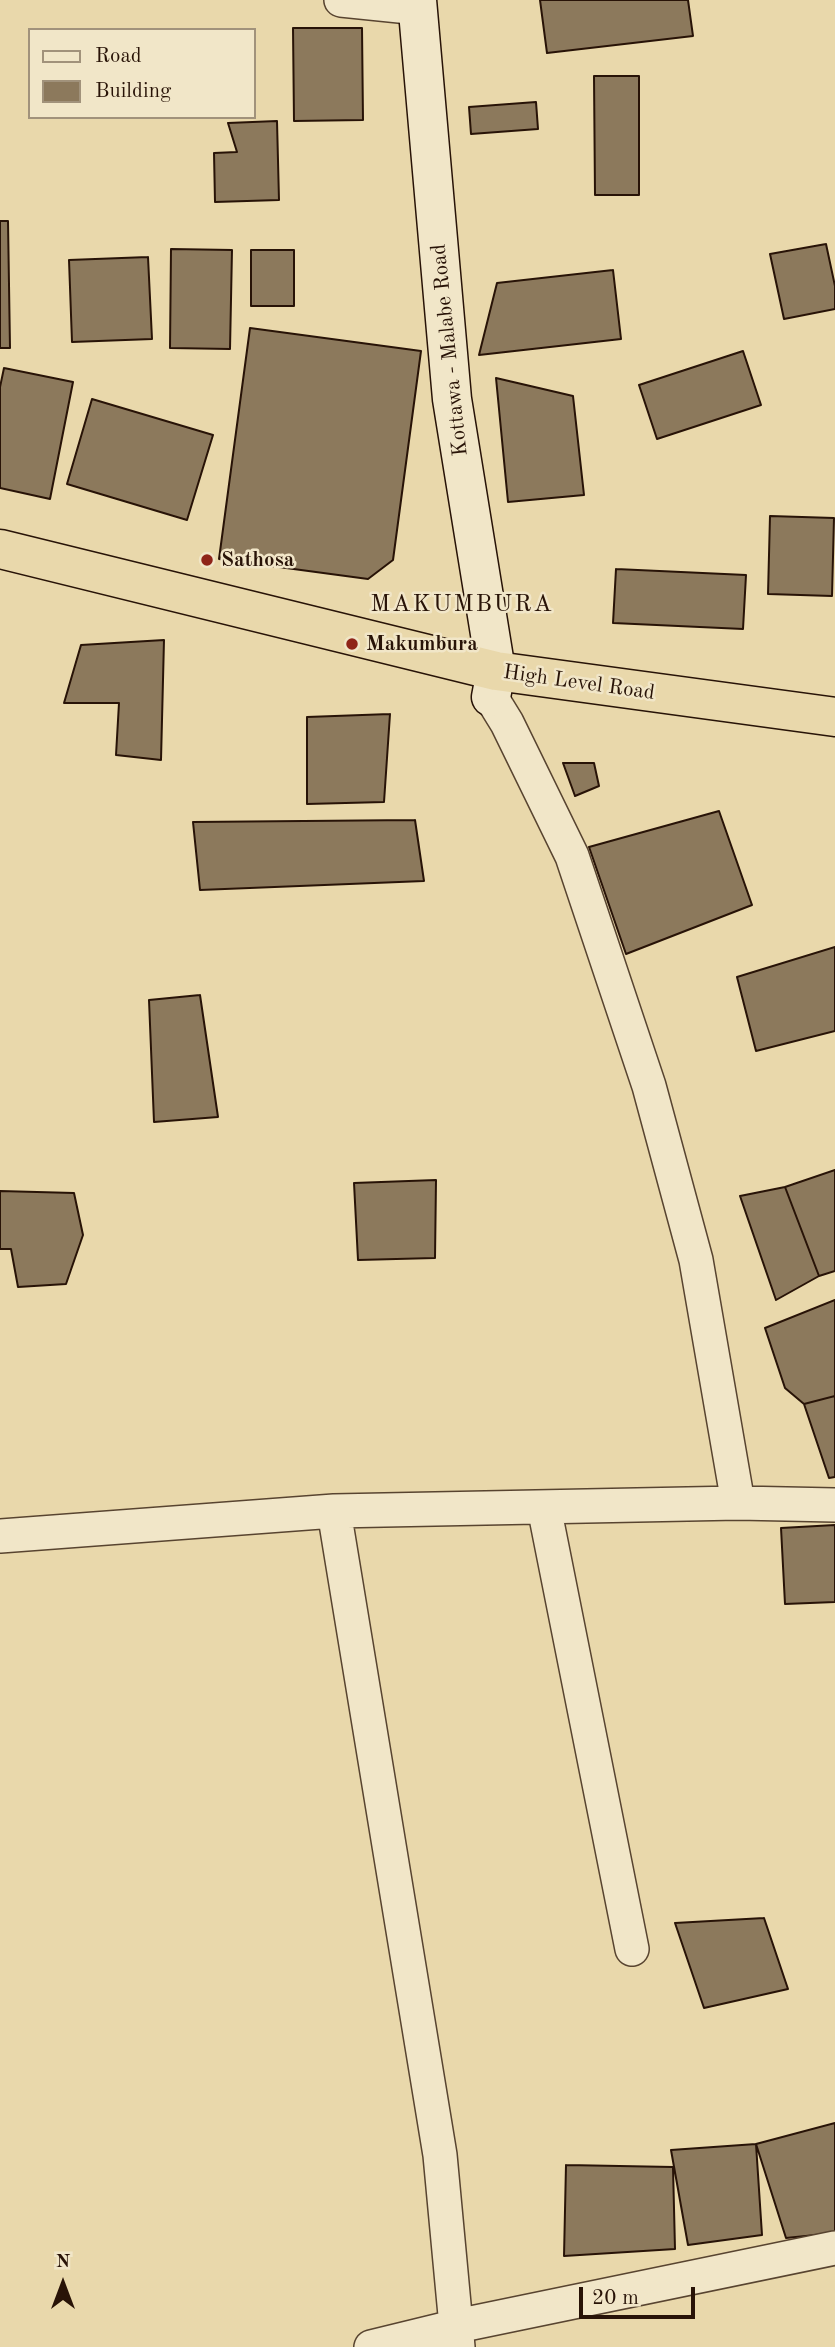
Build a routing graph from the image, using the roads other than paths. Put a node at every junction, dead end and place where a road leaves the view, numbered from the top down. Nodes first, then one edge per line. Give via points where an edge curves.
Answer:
1 (341, 0) edge
2 (418, 4) edge
3 (0, 549) edge
4 (0, 576) edge
5 (493, 684) junction
6 (835, 717) edge
7 (835, 743) edge
8 (738, 1503) junction
9 (835, 1505) edge
10 (544, 1507) junction
11 (334, 1511) junction
12 (0, 1536) edge
13 (632, 1949) dead end
14 (835, 2248) edge
15 (458, 2336) edge
16 (371, 2347) edge

1 - 2 street
2 - 5 street, Kottawa - Malabe Road via 452,399
3 - 5 highway, High Level Road
4 - 5 highway, High Level Road
5 - 6 highway, High Level Road
5 - 7 highway, High Level Road
5 - 8 street via 507,723 572,856 649,1086 696,1260
8 - 9 street
8 - 10 street
10 - 11 street
10 - 13 street
11 - 12 street
11 - 15 street via 440,2155
14 - 15 street
15 - 16 street

